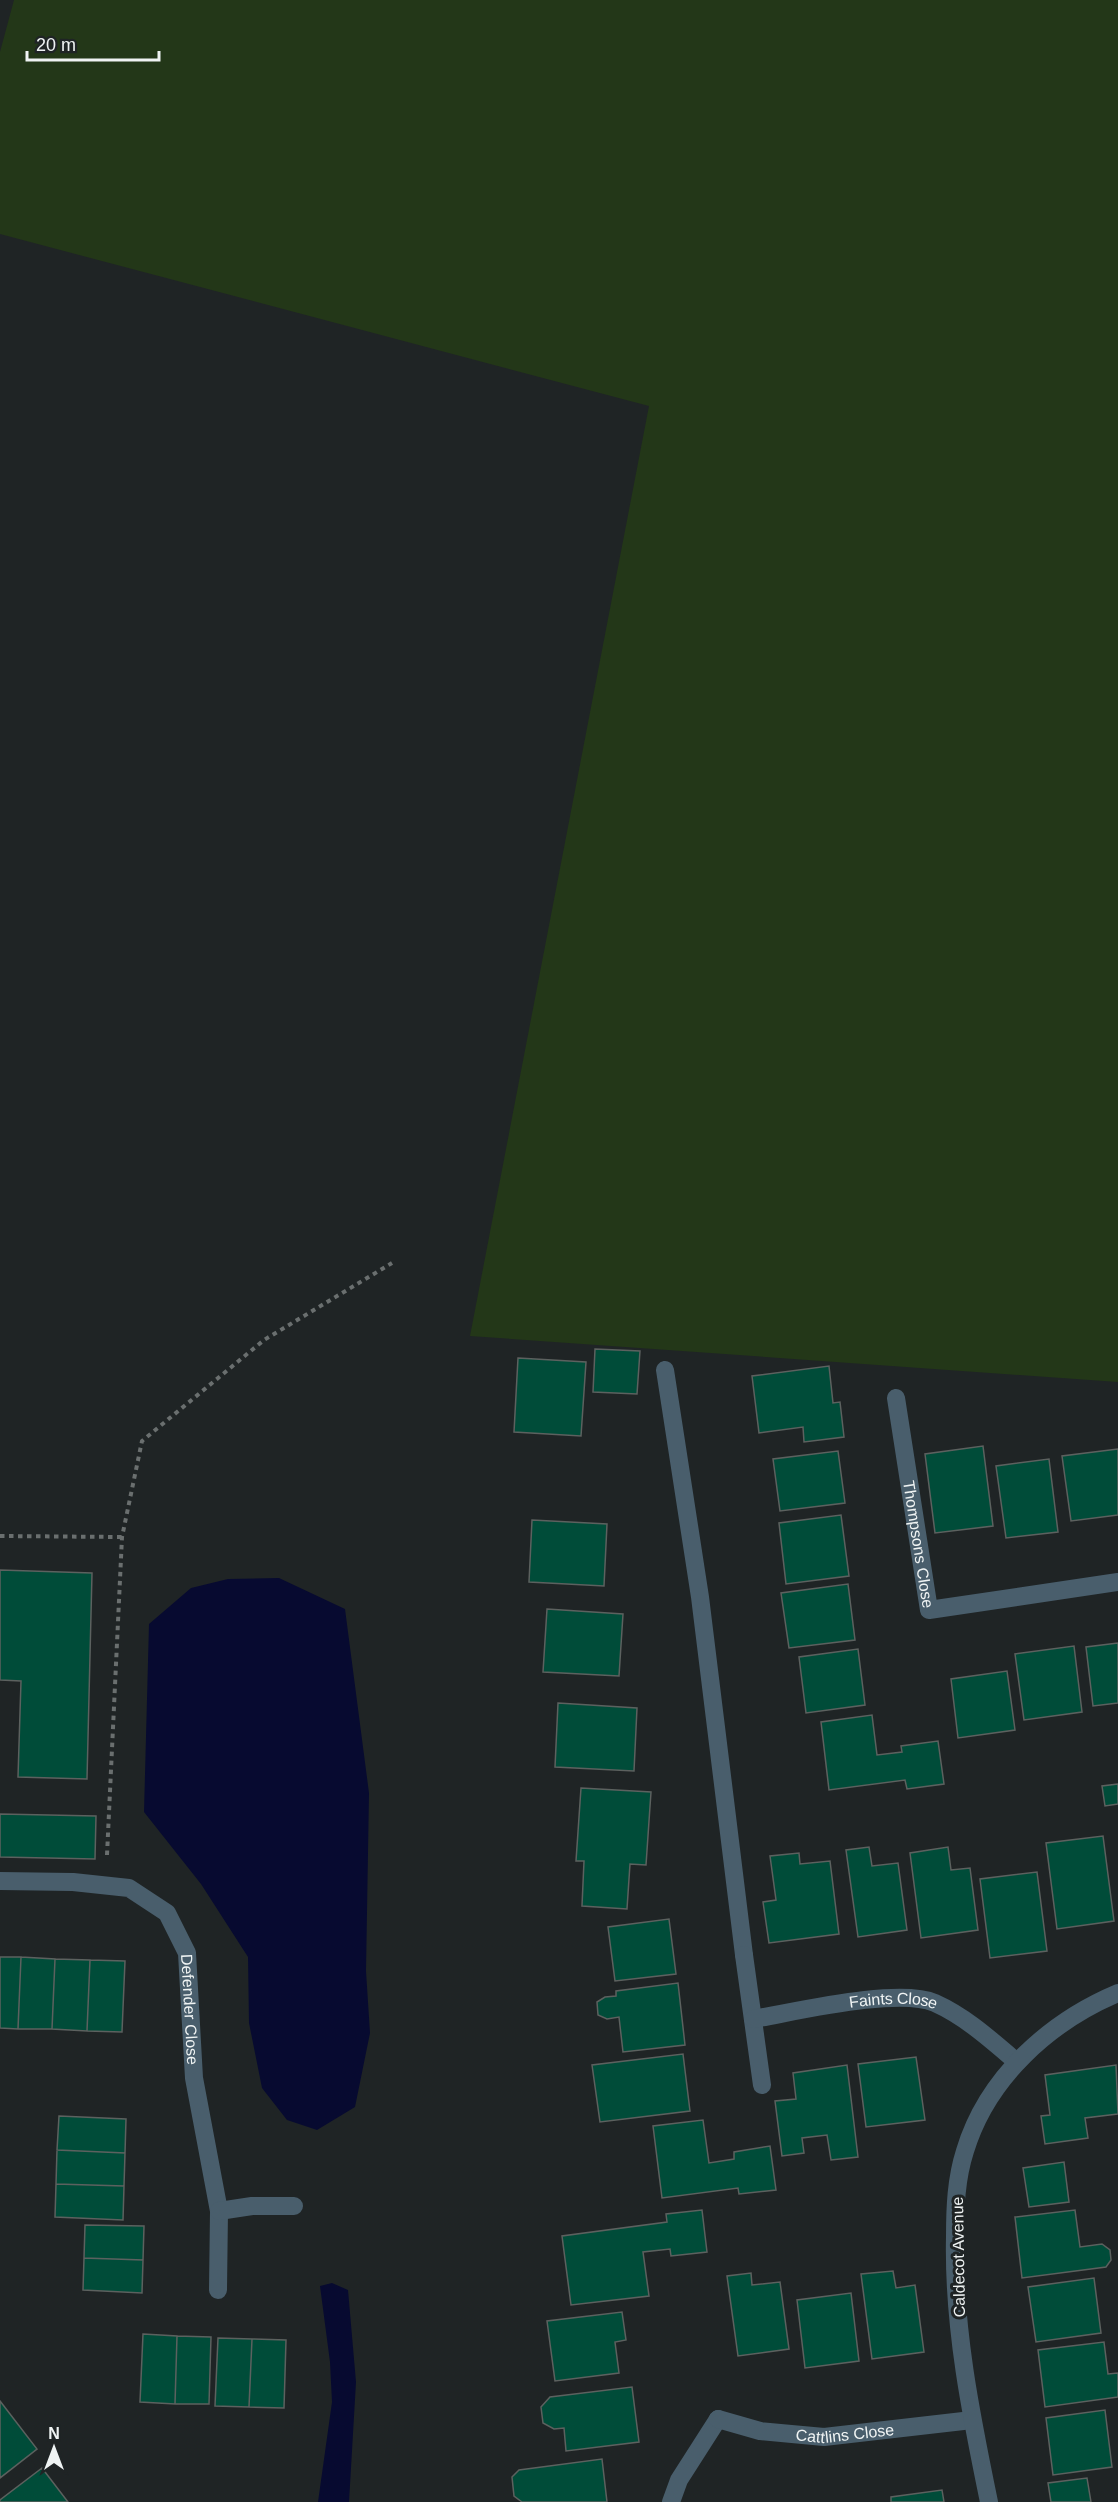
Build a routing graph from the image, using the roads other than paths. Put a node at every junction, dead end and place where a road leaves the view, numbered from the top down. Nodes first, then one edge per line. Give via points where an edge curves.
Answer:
1 (665, 1370) dead end
2 (896, 1398) dead end
3 (1118, 1582) edge
4 (0, 1881) edge
5 (1118, 1993) edge
6 (753, 2019) junction
7 (1017, 2062) junction
8 (762, 2085) dead end
9 (294, 2206) dead end
10 (219, 2211) junction
11 (218, 2290) dead end
12 (972, 2420) junction
13 (671, 2502) edge
14 (989, 2502) edge

1 - 6 street via 700,1598
2 - 3 street, Thompsons Close via 929,1610
4 - 10 street, Defender Close via 129,1888 167,1913 187,1953 194,2078
5 - 7 street via 1077,2013
6 - 7 street, Faints Close via 891,1997 915,1999 933,2002 970,2023
6 - 8 street
7 - 12 street, Caldecot Avenue via 977,2120 957,2186 956,2296
9 - 10 street
10 - 11 street, Defender Close
12 - 13 street, Cattlins Close via 824,2437 760,2431 718,2419 679,2480
12 - 14 street, Caldecot Avenue

